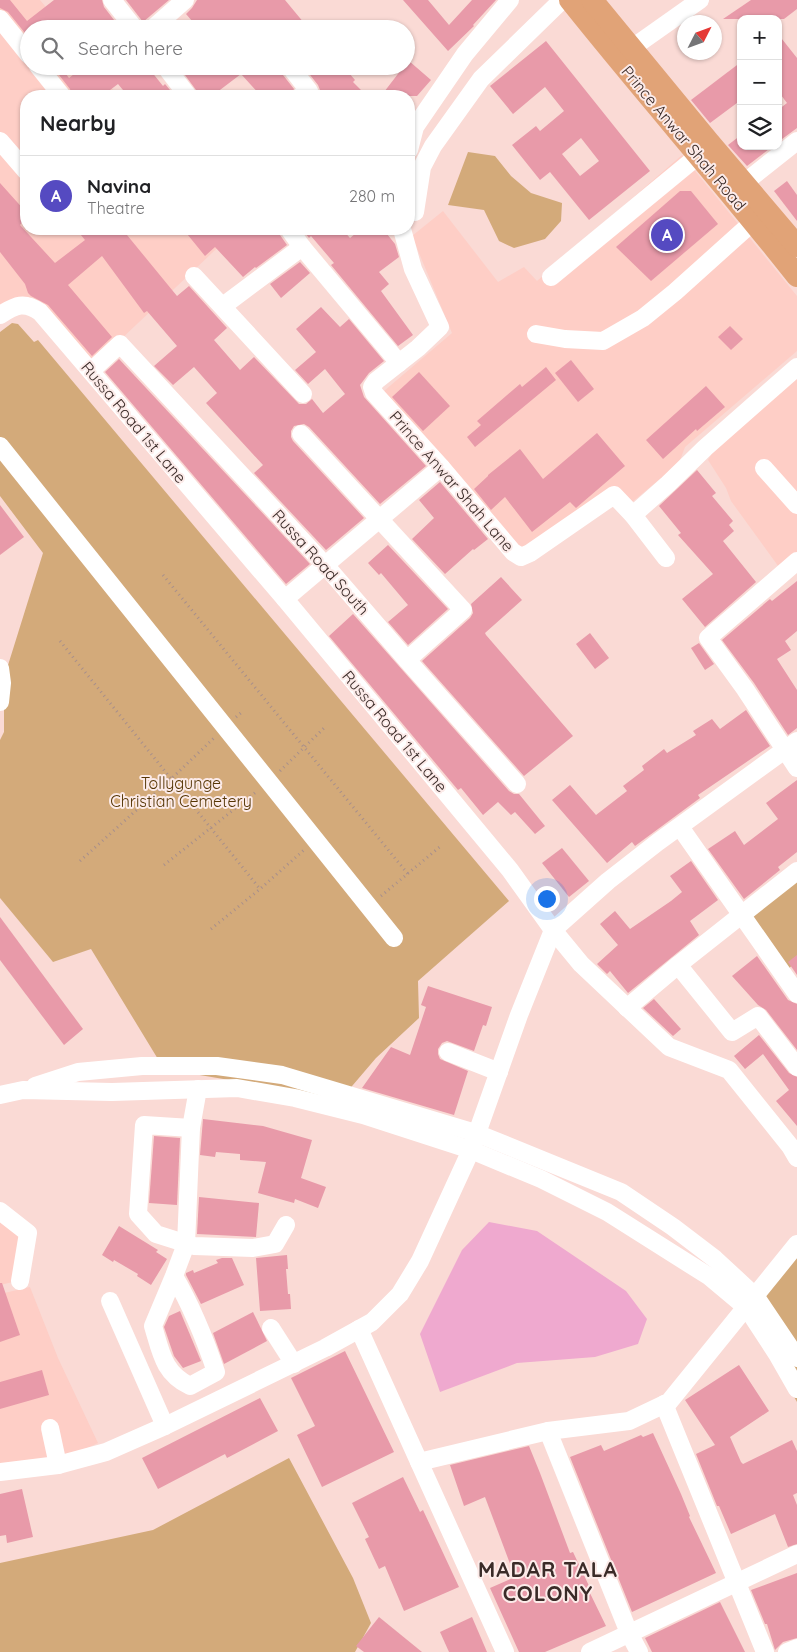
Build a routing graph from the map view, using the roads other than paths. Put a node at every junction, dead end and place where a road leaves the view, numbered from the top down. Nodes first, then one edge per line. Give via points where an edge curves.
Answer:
1 (112, 0) edge
2 (185, 0) edge
3 (510, 0) edge
4 (562, 0) edge
5 (570, 0) edge
6 (592, 0) edge
7 (700, 0) edge
8 (0, 19) edge
9 (128, 20) edge
10 (162, 20) edge
11 (20, 44) edge
12 (632, 48) junction
13 (45, 75) edge
14 (172, 75) edge
15 (296, 75) edge
16 (57, 90) edge
17 (183, 90) edge
18 (305, 90) edge
19 (415, 127) edge
20 (0, 141) edge
21 (797, 141) edge
22 (699, 155) junction
23 (20, 160) edge
24 (744, 183) junction
25 (415, 212) dead end
26 (754, 221) junction
27 (293, 235) edge
28 (404, 235) edge
29 (797, 246) edge
30 (302, 247) junction
31 (194, 276) dead end
32 (797, 276) edge
33 (551, 277) dead end
34 (222, 306) junction
35 (0, 315) edge
36 (536, 334) dead end
37 (399, 363) junction
38 (797, 367) edge
39 (91, 371) junction
40 (302, 394) dead end
41 (302, 434) dead end
42 (0, 446) edge
43 (441, 467) junction
44 (764, 468) dead end
45 (797, 505) edge
46 (633, 515) junction
47 (380, 520) junction
48 (666, 558) dead end
49 (797, 562) edge
50 (325, 565) junction
51 (285, 599) junction
52 (406, 660) junction
53 (0, 668) edge
54 (0, 702) edge
55 (791, 746) edge
56 (797, 768) edge
57 (517, 784) dead end
58 (680, 827) junction
59 (797, 870) edge
60 (741, 915) junction
61 (553, 930) junction
62 (394, 938) dead end
63 (678, 965) junction
64 (797, 994) edge
65 (627, 1008) junction
66 (448, 1052) dead end
67 (797, 1067) edge
68 (499, 1072) junction
69 (198, 1089) junction
70 (23, 1090) junction
71 (0, 1095) edge
72 (192, 1128) junction
73 (476, 1133) junction
74 (471, 1150) junction
75 (797, 1158) edge
76 (0, 1211) edge
77 (286, 1226) dead end
78 (186, 1244) junction
79 (797, 1244) edge
80 (174, 1276) junction
81 (20, 1281) dead end
82 (110, 1300) dead end
83 (751, 1302) junction
84 (270, 1328) dead end
85 (359, 1329) junction
86 (797, 1358) edge
87 (294, 1364) junction
88 (797, 1390) edge
89 (664, 1404) junction
90 (166, 1426) junction
91 (50, 1428) dead end
92 (548, 1431) junction
93 (419, 1462) junction
94 (58, 1465) junction
95 (0, 1472) edge
96 (797, 1554) edge
97 (736, 1582) junction
98 (629, 1633) junction
99 (797, 1648) edge
100 (505, 1652) edge
101 (590, 1652) edge
102 (639, 1652) edge
103 (765, 1652) edge
104 (787, 1652) edge

1 - 9 street
2 - 10 street
3 - 19 street via 465,54
4 - 25 street via 481,79 433,146 422,167
5 - 22 main road, Prince Anwar Shah Road
6 - 12 main road, Prince Anwar Shah Road
7 - 12 street
8 - 11 street
12 - 24 main road, Prince Anwar Shah Road
13 - 16 street
14 - 17 street
15 - 18 street
20 - 23 street
21 - 24 street
22 - 26 main road, Prince Anwar Shah Road
22 - 33 street
24 - 29 main road, Prince Anwar Shah Road
26 - 32 main road, Prince Anwar Shah Road
26 - 36 street via 676,292 643,318 604,341
27 - 30 street
28 - 37 street, Prince Anwar Shah Lane via 413,268 440,327
30 - 34 street
30 - 37 street
31 - 34 street
34 - 40 street
35 - 39 street, Russa Road 1st Lane via 21,305 31,306 40,312
37 - 43 street, Prince Anwar Shah Lane via 376,381 372,387 374,393
38 - 46 street
39 - 50 street, Russa Road South via 120,344
39 - 51 street, Russa Road 1st Lane
41 - 47 street
42 - 62 street
43 - 46 street, Prince Anwar Shah Lane via 520,557 614,495
43 - 47 street
44 - 45 street
46 - 48 street
47 - 50 street
47 - 52 street via 463,610
49 - 55 street via 708,638
50 - 51 street
50 - 52 street, Russa Road South
51 - 61 street, Russa Road 1st Lane via 510,870
52 - 57 street, Russa Road South
53 - 54 street
55 - 56 street
55 - 58 street
58 - 60 street
58 - 61 street via 608,881
59 - 60 street
60 - 63 street
60 - 64 street
61 - 65 street, Russa Road 1st Lane via 581,964
61 - 68 street
63 - 65 street
63 - 67 street via 732,1032 758,1016
65 - 75 street, Russa Road 1st Lane via 669,1047 729,1070
66 - 68 street
68 - 73 street
69 - 70 street via 112,1092
69 - 72 street
69 - 74 street via 237,1088 295,1098 363,1115
70 - 71 street
70 - 73 street via 78,1072 142,1066 217,1066 282,1076
72 - 78 street
72 - 78 street via 144,1125 138,1214 156,1234
73 - 74 street
73 - 83 street via 621,1192 714,1259
74 - 83 street via 541,1179 607,1212
74 - 85 street via 420,1261 400,1294 372,1322
76 - 81 street via 28,1233
77 - 78 street via 276,1244 253,1248
78 - 80 street
79 - 83 street
80 - 80 street via 204,1336 216,1372 190,1386 177,1380 164,1363 153,1326
82 - 90 street
83 - 86 street
83 - 88 street
83 - 89 street via 669,1402
84 - 87 street
85 - 87 street
85 - 93 street
87 - 90 street
89 - 92 street via 629,1421
89 - 97 street
90 - 94 street via 106,1452
91 - 94 street
92 - 93 street
92 - 98 street
93 - 100 street
94 - 95 street
96 - 97 street
97 - 98 street
97 - 103 street
98 - 101 street
98 - 102 street
99 - 104 street

